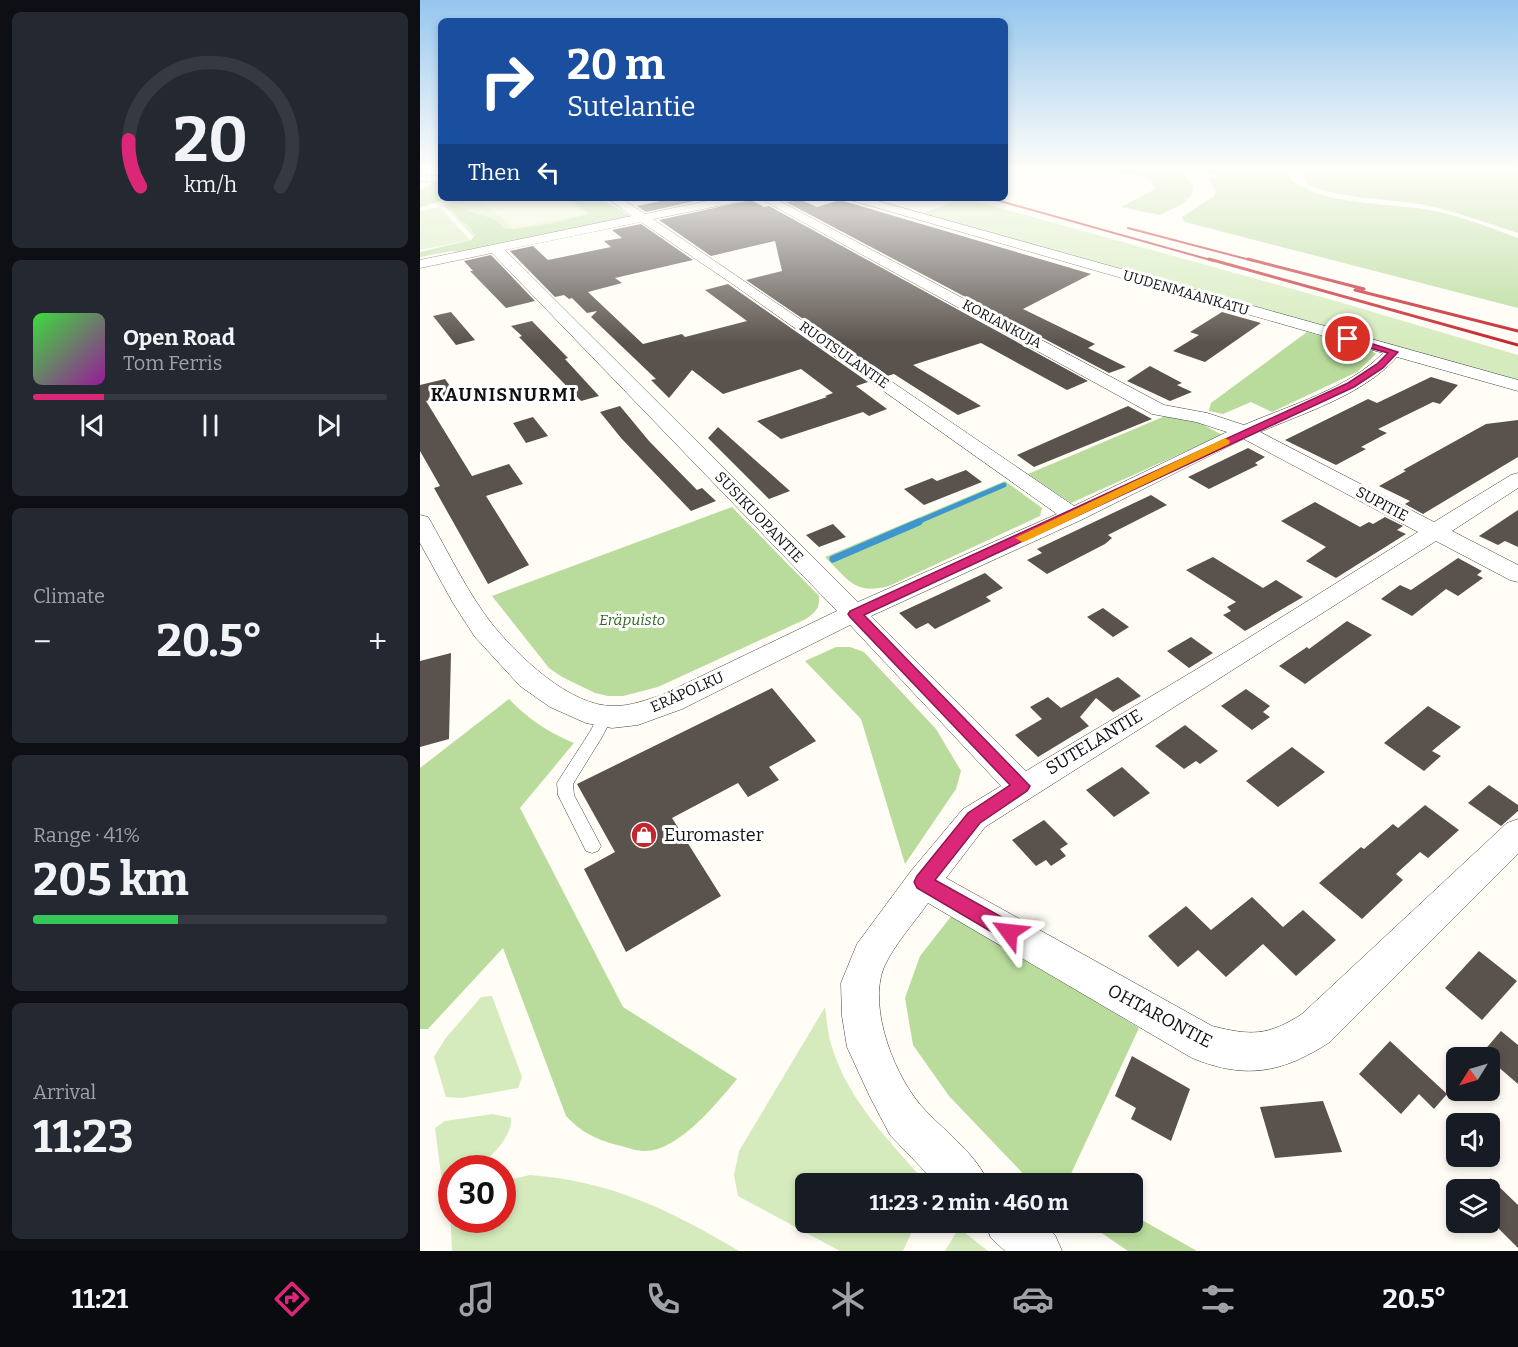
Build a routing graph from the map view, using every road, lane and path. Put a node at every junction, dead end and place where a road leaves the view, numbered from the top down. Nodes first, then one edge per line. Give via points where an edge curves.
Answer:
1 (600, 227) edge
2 (659, 227) edge
3 (820, 227) edge
4 (957, 227) edge
5 (496, 249) junction
6 (420, 264) edge
7 (1394, 352) junction
8 (1518, 386) edge
9 (1245, 432) junction
10 (1518, 479) edge
11 (1073, 515) junction
12 (420, 522) edge
13 (1434, 532) junction
14 (1518, 575) edge
15 (855, 614) junction
16 (605, 716) junction
17 (1022, 786) junction
18 (1518, 833) edge
19 (592, 846) dead end
20 (923, 882) junction
21 (957, 1173) edge
22 (1019, 1233) edge
23 (1039, 1251) edge

1 - 5 street
2 - 11 street, RUOTSULANTIE
3 - 9 street, KORIANKUJA via 1160,410 1209,419
4 - 7 street, UUDENMAANKATU
5 - 6 street
5 - 15 street, SUSIKUOPANTIE
7 - 8 street, UUDENMAANKATU
7 - 9 street, ERÄPOLKU via 1351,385
9 - 11 street, ERÄPOLKU
9 - 13 street, SUPITIE
10 - 13 street
11 - 15 street, ERÄPOLKU
12 - 16 street, ERÄPOLKU via 465,603 503,653 560,700
13 - 14 street, SUPITIE
13 - 17 street, SUTELANTIE
15 - 16 street, ERÄPOLKU via 672,702 639,714
15 - 17 street, SUSIKUOPANTIE
16 - 19 lane via 565,783 566,795
17 - 20 street, SUTELANTIE via 974,818
18 - 20 street, OHTARONTIE via 1316,1028 1292,1044 1267,1053 1236,1052 1206,1044
20 - 21 street, SUTELANTIE via 870,956 860,983 861,1016 867,1047 905,1119
22 - 23 street

